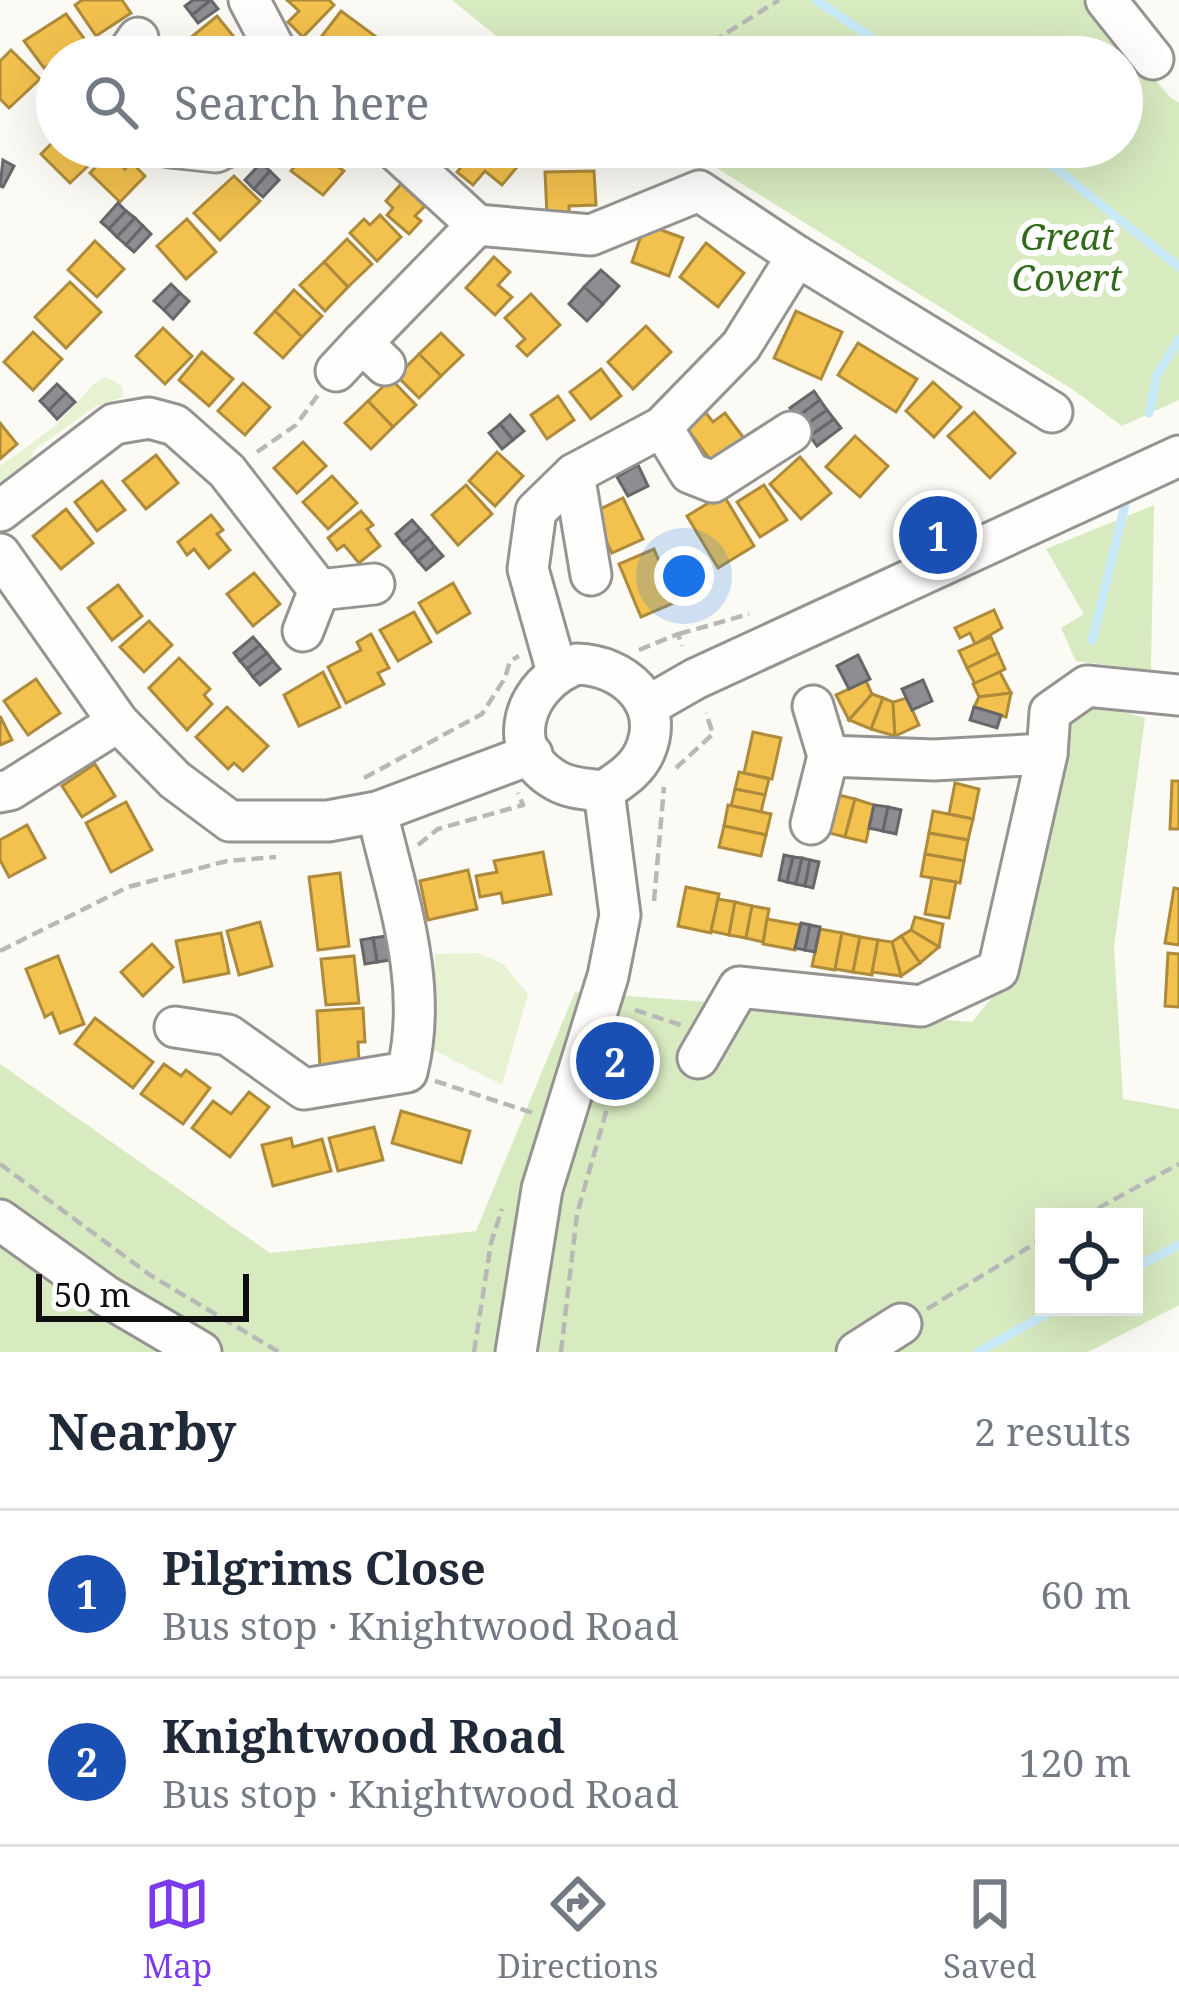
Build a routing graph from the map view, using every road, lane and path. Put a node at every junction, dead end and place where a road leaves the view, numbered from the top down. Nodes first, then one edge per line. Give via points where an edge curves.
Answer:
1 (249, 0) edge
2 (779, 0) edge
3 (1106, 0) edge
4 (268, 36) edge
5 (722, 36) edge
6 (1135, 36) edge
7 (1143, 46) edge
8 (1153, 59) dead end
9 (415, 168) edge
10 (477, 225) junction
11 (796, 256) junction
12 (361, 359) joint
13 (1052, 412) dead end
14 (662, 427) junction
15 (791, 432) dead end
16 (1179, 456) edge
17 (227, 471) junction
18 (574, 474) junction
19 (0, 511) edge
20 (0, 554) edge
21 (591, 575) dead end
22 (374, 584) dead end
23 (319, 590) junction
24 (303, 631) dead end
25 (556, 672) junction
26 (1179, 695) edge
27 (648, 706) junction
28 (813, 706) dead end
29 (118, 722) junction
30 (1047, 754) junction
31 (829, 756) junction
32 (519, 760) junction
33 (604, 791) junction
34 (0, 792) edge
35 (377, 812) junction
36 (811, 824) dead end
37 (296, 856) dead end
38 (391, 869) junction
39 (0, 951) edge
40 (635, 1010) dead end
41 (175, 1027) dead end
42 (704, 1047) joint
43 (407, 1072) junction
44 (533, 1113) dead end
45 (0, 1164) edge
46 (1179, 1164) edge
47 (505, 1200) dead end
48 (1098, 1208) edge
49 (0, 1220) edge
50 (1035, 1243) edge
51 (902, 1324) joint
52 (201, 1352) edge
53 (280, 1352) edge
54 (474, 1352) edge
55 (516, 1352) edge
56 (856, 1352) edge

1 - 4 street
2 - 5 path
3 - 6 street
7 - 8 street
9 - 10 street
10 - 11 street via 591,235 699,190
10 - 12 street
11 - 13 street
11 - 14 street via 741,346
12 - 17 path via 296,425
14 - 15 street via 690,473 713,482
14 - 18 street
16 - 27 street
17 - 19 street via 175,425 149,418 115,424
17 - 23 street
18 - 21 street
18 - 25 street via 536,511 528,569
20 - 29 street
22 - 23 street
23 - 24 street
25 - 27 street via 599,664 628,678
25 - 32 street via 526,712
26 - 30 street via 1087,686 1049,712
27 - 33 street via 644,754
28 - 31 street
29 - 34 street
29 - 35 street via 175,781 230,821
30 - 31 street
30 - 42 street via 998,970 921,1006 730,976
31 - 36 street
32 - 33 street via 558,781
32 - 35 street
32 - 38 path via 523,805 438,829
33 - 55 street via 620,915 542,1189
35 - 38 street
37 - 39 path via 227,861 128,886
38 - 43 street via 410,940 417,1033
40 - 42 path
41 - 43 street via 228,1034 304,1089
43 - 44 path
45 - 53 path via 150,1275
46 - 48 path
47 - 54 path
49 - 52 street
50 - 51 path
51 - 56 street

